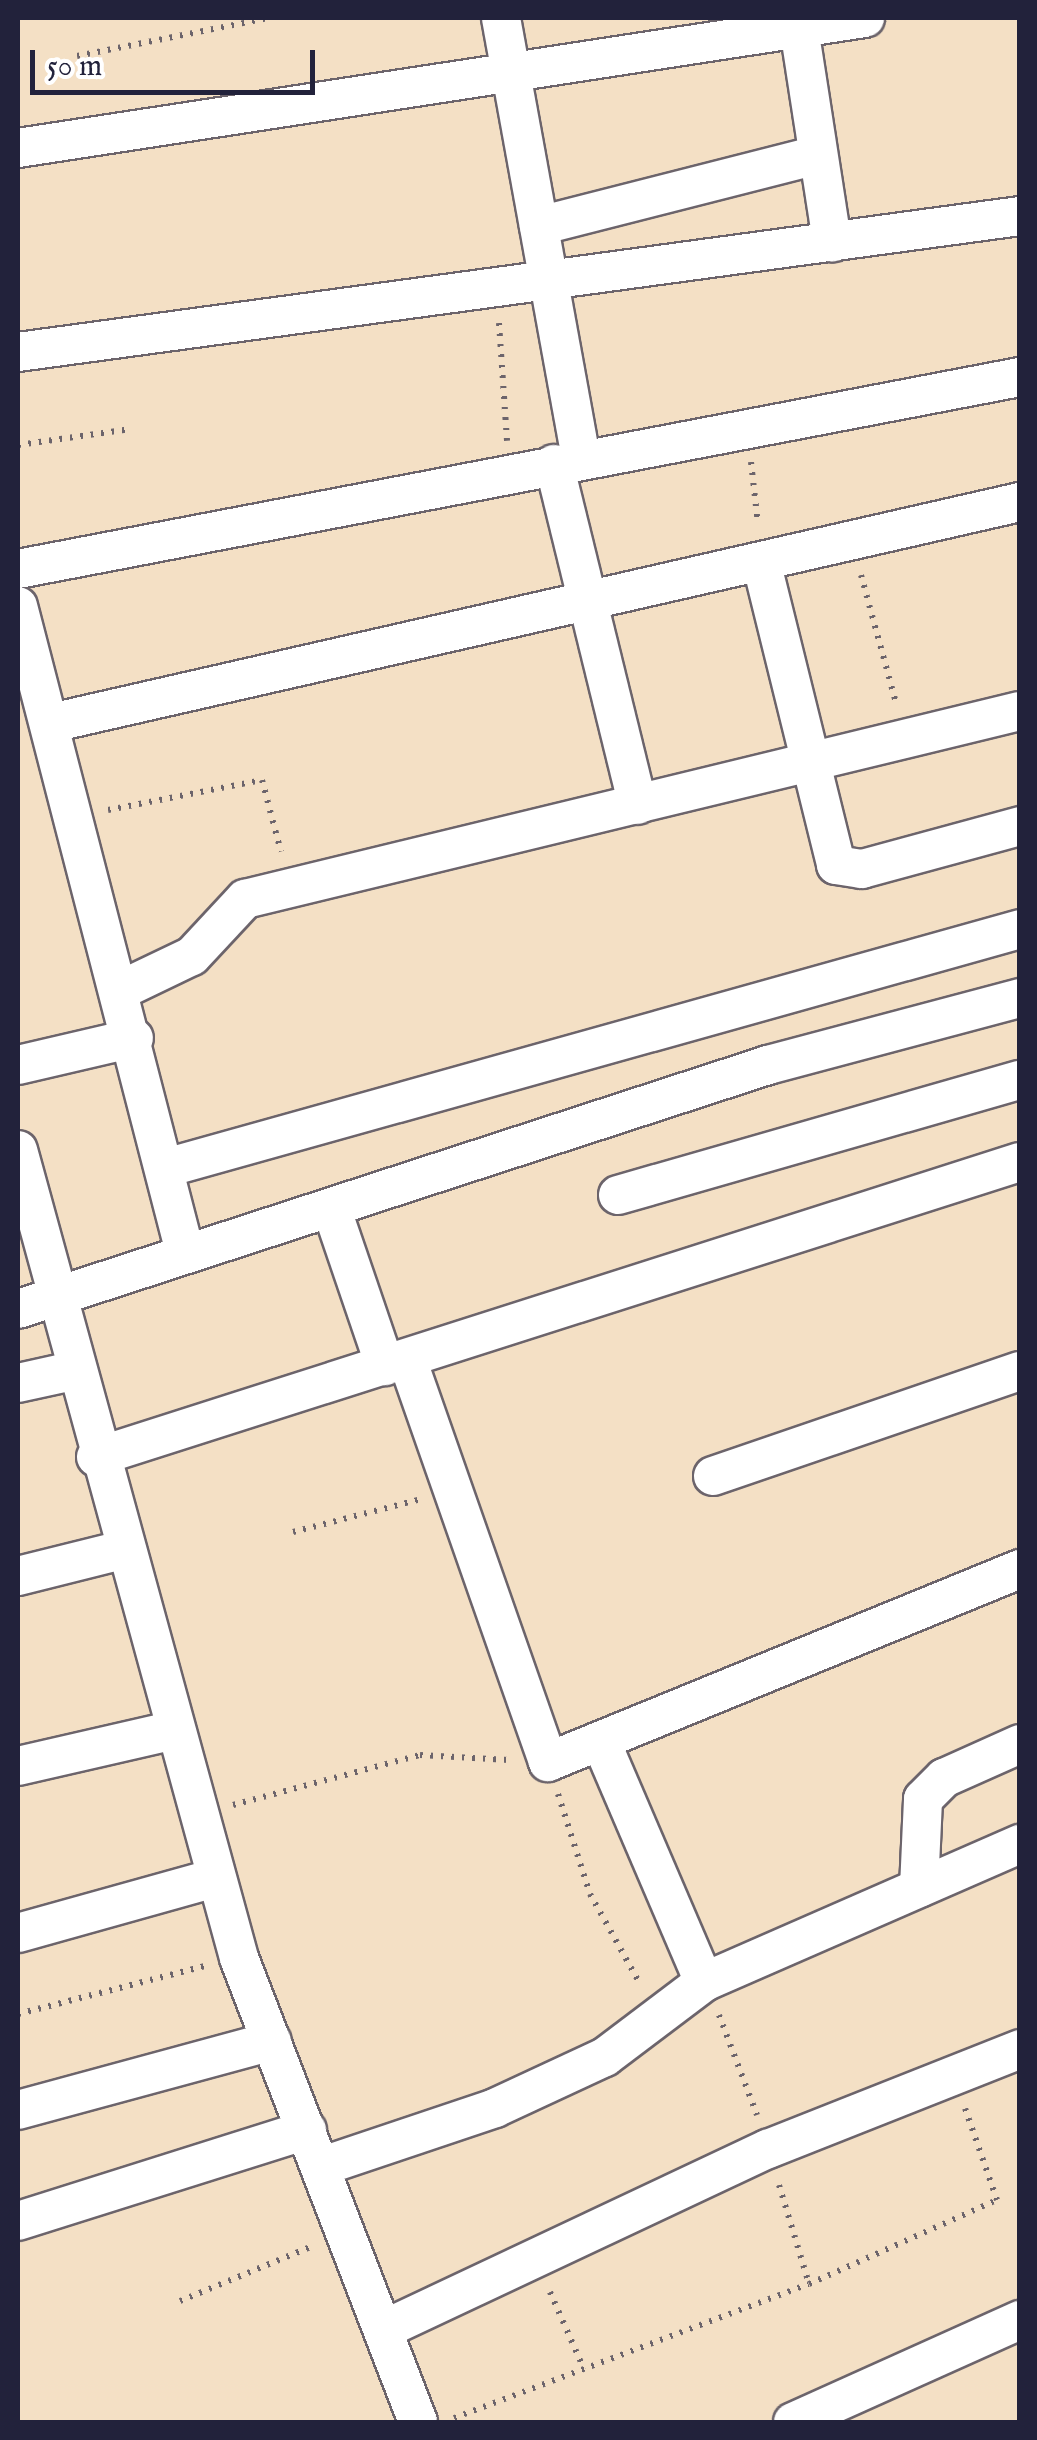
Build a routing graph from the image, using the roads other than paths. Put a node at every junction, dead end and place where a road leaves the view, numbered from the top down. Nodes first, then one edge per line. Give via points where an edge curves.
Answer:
1 (501, 18) edge
2 (864, 18) edge
3 (798, 28) junction
4 (512, 67) junction
5 (18, 148) edge
6 (817, 155) junction
7 (1020, 216) edge
8 (539, 226) junction
9 (832, 242) junction
10 (548, 273) junction
11 (18, 352) edge
12 (1020, 378) edge
13 (568, 462) junction
14 (1020, 502) edge
15 (762, 565) junction
16 (18, 569) edge
17 (592, 604) junction
18 (18, 606) edge
19 (1020, 711) edge
20 (51, 723) junction
21 (811, 763) junction
22 (638, 805) junction
23 (1020, 826) edge
24 (1020, 928) edge
25 (124, 989) junction
26 (1020, 998) edge
27 (134, 1038) junction
28 (18, 1065) edge
29 (1020, 1080) edge
30 (18, 1150) edge
31 (1020, 1162) edge
32 (169, 1168) junction
33 (618, 1195) dead end
34 (332, 1210) junction
35 (27, 1217) edge
36 (185, 1252) junction
37 (56, 1300) junction
38 (18, 1309) edge
39 (396, 1362) junction
40 (77, 1370) junction
41 (1020, 1371) edge
42 (18, 1383) edge
43 (96, 1457) junction
44 (713, 1476) dead end
45 (126, 1549) junction
46 (1020, 1570) edge
47 (18, 1576) edge
48 (175, 1730) junction
49 (602, 1744) junction
50 (1020, 1744) edge
51 (18, 1766) edge
52 (1020, 1844) edge
53 (215, 1878) junction
54 (919, 1888) junction
55 (18, 1932) edge
56 (704, 1982) junction
57 (272, 2041) junction
58 (1020, 2050) edge
59 (18, 2110) edge
60 (306, 2130) junction
61 (320, 2167) junction
62 (18, 2221) edge
63 (1020, 2320) edge
64 (389, 2327) junction
65 (418, 2422) edge
66 (793, 2422) edge

1 - 4 street
2 - 3 street
3 - 4 street
3 - 6 street
4 - 5 street
4 - 8 street
6 - 8 street
6 - 9 street
7 - 9 street
8 - 10 street
9 - 10 street
10 - 11 street
10 - 13 street
12 - 13 street
13 - 16 street
13 - 17 street
14 - 15 street
15 - 17 street
15 - 21 street
17 - 20 street
17 - 22 street
18 - 20 street
19 - 21 street
20 - 25 street
21 - 22 street
21 - 23 street via 831,859 849,870
22 - 25 street via 245,899 192,956
24 - 32 street
25 - 27 street
26 - 34 street via 768,1066
27 - 28 street
27 - 32 street
29 - 33 street
30 - 35 street
31 - 39 street
32 - 36 street
34 - 36 street
34 - 39 street
35 - 37 street
36 - 37 street
37 - 38 street
37 - 40 street
39 - 43 street
39 - 49 street via 548,1762
40 - 42 street
40 - 43 street
41 - 44 street
43 - 45 street
45 - 47 street
45 - 48 street
46 - 49 street
48 - 51 street
48 - 53 street
49 - 56 street
50 - 54 street via 944,1778 923,1799
52 - 54 street
53 - 55 street
53 - 57 street
54 - 56 street
56 - 61 street via 660,2020 496,2108
57 - 59 street
57 - 60 street
58 - 64 street via 768,2148
60 - 61 street
60 - 62 street
61 - 64 street
63 - 66 street
64 - 65 street

